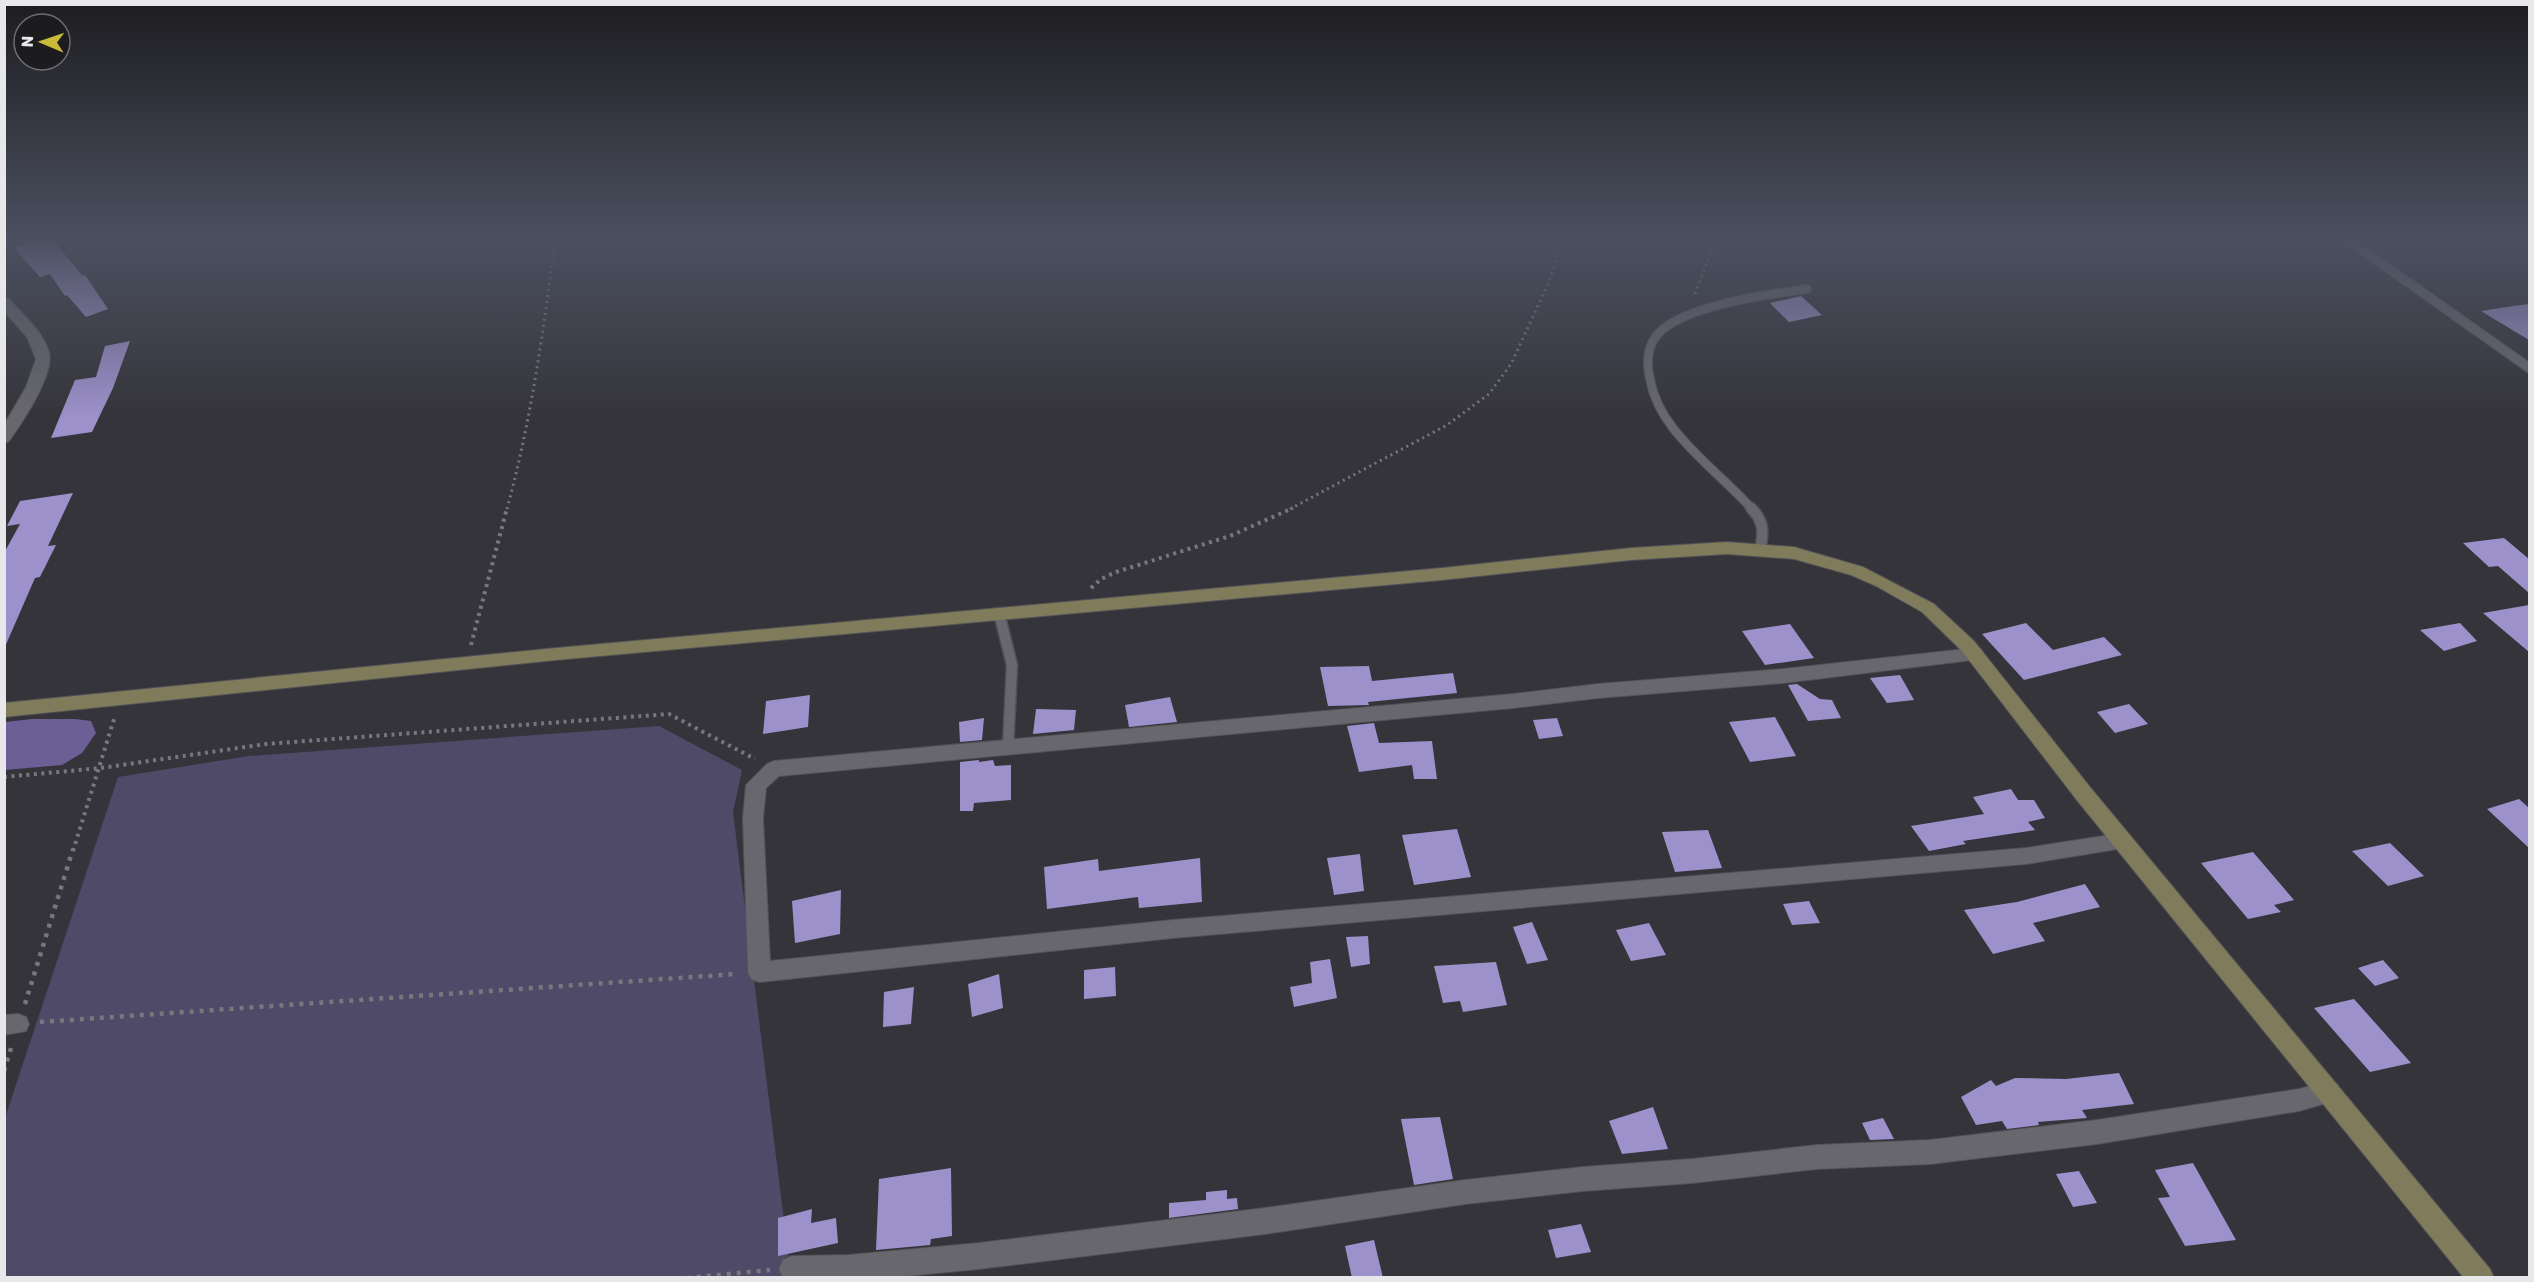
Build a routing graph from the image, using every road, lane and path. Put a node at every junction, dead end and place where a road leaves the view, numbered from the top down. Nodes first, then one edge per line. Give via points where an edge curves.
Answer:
1 (548, 298) edge
2 (1541, 298) edge
3 (1694, 298) edge
4 (1748, 298) edge
5 (2428, 298) edge
6 (4, 302) edge
7 (1687, 318) junction
8 (2529, 370) edge
9 (6, 434) edge
10 (1760, 550) junction
11 (1078, 605) junction
12 (999, 613) junction
13 (1975, 654) junction
14 (465, 663) junction
15 (121, 698) junction
16 (4, 710) edge
17 (1008, 747) junction
18 (101, 768) junction
19 (774, 769) junction
20 (4, 777) edge
21 (2123, 841) junction
22 (759, 972) junction
23 (11, 1025) edge
24 (4, 1071) edge
25 (2330, 1092) junction
26 (792, 1269) joint
27 (687, 1278) edge
28 (2481, 1278) edge

1 - 14 path via 520,460
2 - 11 path via 1503,377 1452,422 1347,480 1229,537 1123,569 1095,582
3 - 7 path
4 - 7 lane
5 - 8 street
6 - 9 street via 36,341 43,360
7 - 10 lane via 1661,330 1652,342 1646,363 1657,402 1672,428 1759,516 1764,532
10 - 11 street via 1672,550
10 - 13 street via 1825,561 1882,582 1928,608
11 - 12 street
12 - 14 street
12 - 17 lane via 1012,665
13 - 17 street via 1783,676
13 - 21 street
14 - 15 street
15 - 16 street
15 - 18 path
17 - 19 street
18 - 19 path via 266,744 669,714
18 - 20 path
18 - 23 path
19 - 22 street via 756,785 753,818
21 - 22 street via 2026,856 1173,929
21 - 25 street
22 - 23 path
23 - 24 path
25 - 26 street via 2097,1132 1930,1152 1817,1157 1465,1191 1265,1221 979,1256
25 - 28 street
26 - 27 path

